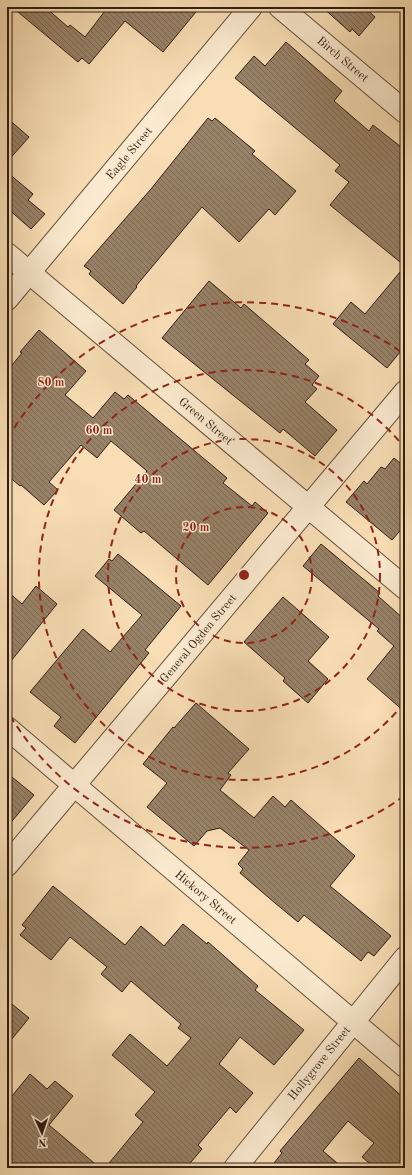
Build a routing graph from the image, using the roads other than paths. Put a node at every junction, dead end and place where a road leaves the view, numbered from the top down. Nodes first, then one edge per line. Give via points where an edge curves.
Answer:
1 (251, 7) edge
2 (280, 7) edge
3 (405, 112) edge
4 (7, 254) edge
5 (30, 272) junction
6 (7, 299) edge
7 (405, 392) edge
8 (308, 507) junction
9 (405, 588) edge
10 (7, 728) edge
11 (74, 785) junction
12 (7, 865) edge
13 (405, 958) edge
14 (352, 1021) junction
15 (405, 1066) edge
16 (235, 1168) edge

1 - 5 street, Eagle Street
2 - 3 street, Birch Street
4 - 5 street, Green Street
5 - 6 street, Eagle Street
5 - 8 street, Green Street
7 - 8 street, General Ogden Street
8 - 9 street, Green Street
8 - 11 street, General Ogden Street
10 - 11 street, Hickory Street
11 - 12 street, General Ogden Street
11 - 14 street, Hickory Street
13 - 14 street, Hollygrove Street
14 - 15 street, Hickory Street
14 - 16 street, Hollygrove Street

